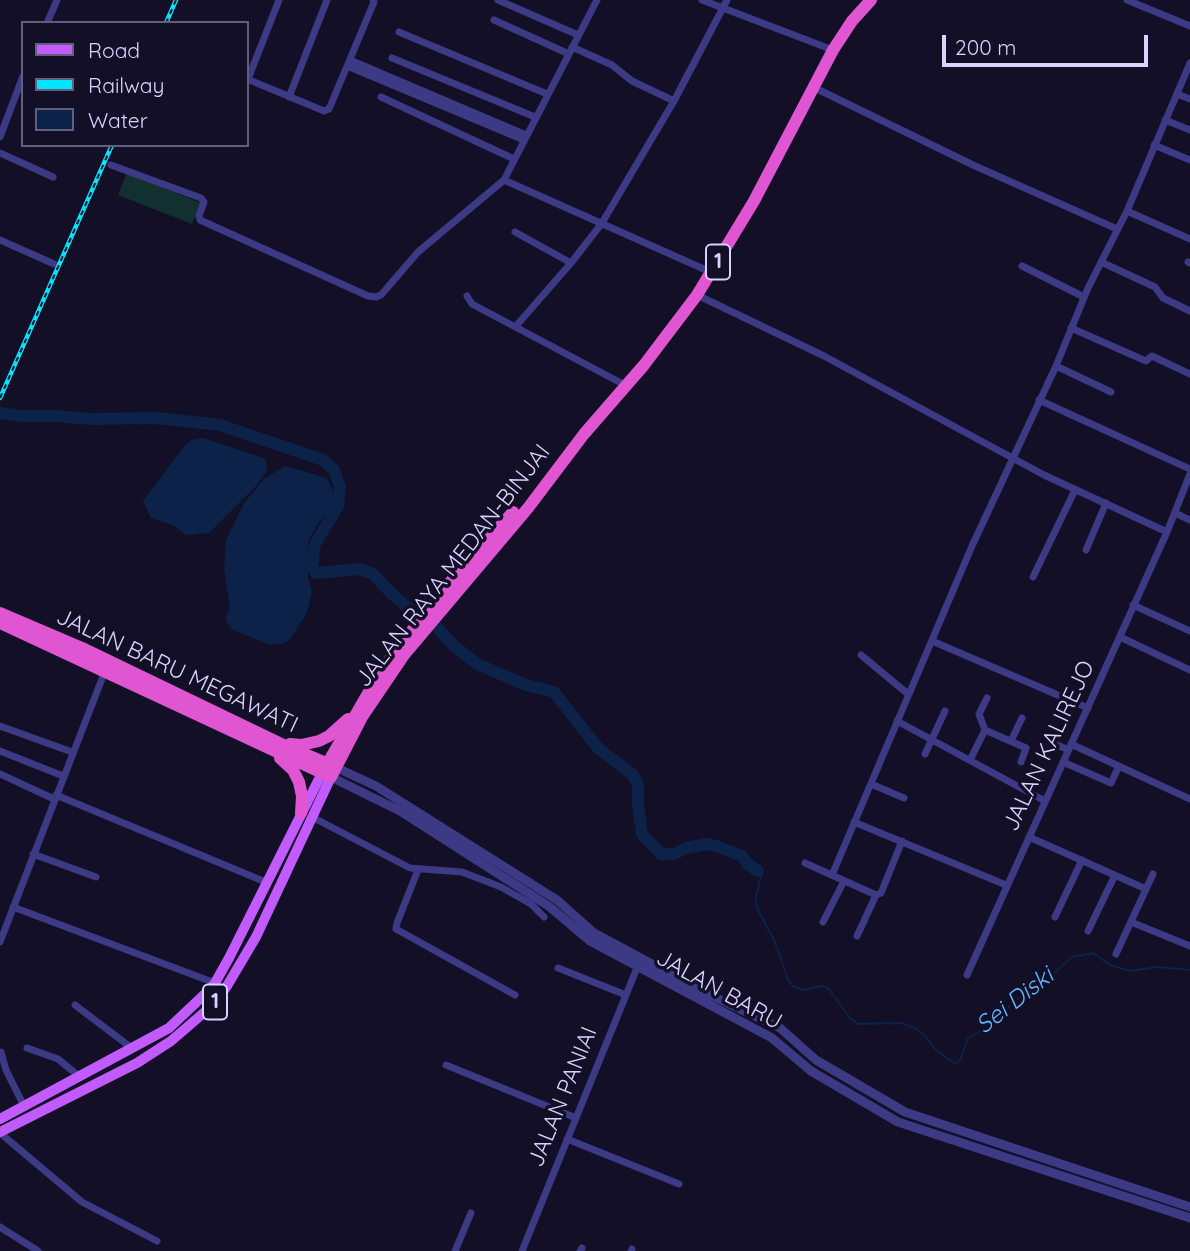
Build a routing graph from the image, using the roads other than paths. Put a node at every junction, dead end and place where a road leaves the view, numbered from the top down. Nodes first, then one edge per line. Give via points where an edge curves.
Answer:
1 (57, 0) edge
2 (279, 0) edge
3 (327, 0) edge
4 (373, 0) edge
5 (498, 0) edge
6 (596, 0) edge
7 (702, 0) edge
8 (727, 0) edge
9 (862, 0) edge
10 (871, 0) edge
11 (1128, 0) edge
12 (722, 8) junction
13 (494, 20) dead end
14 (48, 21) edge
15 (1190, 26) edge
16 (399, 32) dead end
17 (578, 35) junction
18 (831, 48) junction
19 (570, 50) junction
20 (392, 58) dead end
21 (349, 63) junction
22 (1190, 63) edge
23 (248, 77) edge
24 (248, 79) edge
25 (21, 81) edge
26 (813, 87) junction
27 (547, 94) junction
28 (1177, 94) junction
29 (289, 97) junction
30 (381, 97) dead end
31 (1190, 99) edge
32 (674, 101) junction
33 (535, 117) junction
34 (1165, 120) junction
35 (1190, 131) edge
36 (0, 137) edge
37 (525, 137) junction
38 (1154, 145) junction
39 (0, 153) edge
40 (514, 159) junction
41 (1190, 160) edge
42 (111, 164) dead end
43 (53, 177) dead end
44 (504, 180) junction
45 (1127, 211) junction
46 (602, 223) junction
47 (1117, 229) junction
48 (515, 232) dead end
49 (1190, 239) edge
50 (0, 240) edge
51 (715, 260) junction
52 (1101, 262) junction
53 (571, 263) junction
54 (54, 264) dead end
55 (1022, 266) dead end
56 (706, 270) junction
57 (697, 295) junction
58 (467, 296) dead end
59 (1084, 297) junction
60 (1190, 312) edge
61 (516, 326) junction
62 (1072, 328) junction
63 (1056, 366) junction
64 (1190, 374) edge
65 (621, 383) junction
66 (1111, 392) dead end
67 (1039, 400) junction
68 (1012, 457) junction
69 (1190, 471) edge
70 (1075, 490) junction
71 (1105, 503) junction
72 (1175, 513) junction
73 (1190, 520) edge
74 (1167, 532) junction
75 (1086, 550) dead end
76 (1033, 577) dead end
77 (450, 591) junction
78 (1133, 605) junction
79 (0, 613) edge
80 (0, 623) edge
81 (1190, 631) edge
82 (412, 637) junction
83 (1120, 637) junction
84 (932, 641) junction
85 (861, 655) dead end
86 (102, 666) junction
87 (1190, 670) edge
88 (908, 694) junction
89 (987, 698) dead end
90 (1088, 708) junction
91 (945, 710) dead end
92 (356, 712) junction
93 (1021, 718) dead end
94 (897, 721) junction
95 (0, 726) edge
96 (985, 730) junction
97 (931, 740) junction
98 (1011, 741) junction
99 (1050, 742) dead end
100 (276, 747) junction
101 (1070, 747) junction
102 (0, 751) edge
103 (72, 752) junction
104 (925, 754) dead end
105 (970, 760) junction
106 (1020, 762) dead end
107 (1063, 762) junction
108 (1119, 766) junction
109 (329, 770) junction
110 (0, 774) edge
111 (63, 776) junction
112 (872, 784) junction
113 (55, 797) junction
114 (904, 798) dead end
115 (1190, 799) edge
116 (1045, 801) junction
117 (307, 815) junction
118 (854, 822) junction
119 (1029, 837) junction
120 (902, 841) junction
121 (33, 854) junction
122 (1083, 860) junction
123 (805, 863) dead end
124 (418, 870) junction
125 (1153, 874) dead end
126 (832, 875) junction
127 (1115, 875) junction
128 (96, 877) dead end
129 (844, 881) junction
130 (268, 883) junction
131 (1006, 885) junction
132 (517, 887) junction
133 (1146, 888) junction
134 (876, 895) junction
135 (13, 907) junction
136 (544, 917) dead end
137 (1055, 918) dead end
138 (824, 922) dead end
139 (1131, 922) junction
140 (1088, 931) dead end
141 (857, 936) dead end
142 (0, 942) edge
143 (1190, 946) edge
144 (1116, 954) dead end
145 (639, 963) junction
146 (558, 968) dead end
147 (967, 975) dead end
148 (215, 983) junction
149 (515, 995) dead end
150 (626, 995) junction
151 (75, 1005) dead end
152 (27, 1048) dead end
153 (133, 1049) junction
154 (1, 1052) edge
155 (446, 1065) dead end
156 (80, 1077) junction
157 (24, 1107) junction
158 (0, 1118) edge
159 (576, 1118) junction
160 (0, 1133) edge
161 (567, 1139) junction
162 (679, 1184) dead end
163 (1190, 1207) edge
164 (471, 1213) dead end
165 (1190, 1218) edge
166 (0, 1227) edge
167 (157, 1241) dead end
168 (38, 1251) edge
169 (455, 1251) edge
170 (522, 1251) edge

1 - 14 street
2 - 23 street
3 - 29 street
4 - 21 street
5 - 17 street
6 - 17 street
7 - 12 street
8 - 12 street
9 - 18 highway, JALAN RAYA MEDAN-BINJAI / 1
10 - 18 highway, JALAN RAYA MEDAN-BINJAI / 1
11 - 15 street
12 - 18 street
12 - 32 street
13 - 19 street
16 - 27 street
17 - 19 street
18 - 26 highway, JALAN RAYA MEDAN-BINJAI / 1
18 - 51 highway, JALAN RAYA MEDAN-BINJAI / 1
19 - 27 street
19 - 32 street via 612,65 632,81
20 - 33 street
21 - 29 street via 329,109
21 - 37 street
22 - 28 street
24 - 29 street
25 - 36 street
26 - 47 street
26 - 51 highway, JALAN RAYA MEDAN-BINJAI / 1 via 774,165
27 - 33 street
28 - 31 street
28 - 34 street
30 - 40 street
32 - 46 street
33 - 37 street
34 - 35 street
34 - 38 street
37 - 40 street
38 - 41 street
38 - 45 street
39 - 43 street
40 - 44 street
42 - 44 street via 201,198 200,220 373,297 382,295 431,240
44 - 46 street
45 - 47 street
45 - 49 street
46 - 53 street
46 - 56 street
47 - 52 street
48 - 53 street
50 - 54 street
51 - 56 highway, JALAN RAYA MEDAN-BINJAI / 1
51 - 57 highway, JALAN RAYA MEDAN-BINJAI / 1
52 - 59 street
52 - 60 street via 1155,287 1163,298
53 - 61 street
55 - 59 street
56 - 65 highway, JALAN RAYA MEDAN-BINJAI / 1
57 - 68 street via 824,356
57 - 77 highway, JALAN RAYA MEDAN-BINJAI / 1 via 528,508
58 - 61 street via 472,304
59 - 62 street
61 - 65 street
62 - 63 street
62 - 64 street via 1146,361 1152,356
63 - 66 street
63 - 67 street
65 - 77 highway, JALAN RAYA MEDAN-BINJAI / 1
67 - 68 street
67 - 69 street
68 - 70 street
68 - 84 street
69 - 72 street, JALAN KALIREJO
70 - 71 street
70 - 76 street
71 - 74 street
71 - 75 street
72 - 73 street
72 - 74 street, JALAN KALIREJO
74 - 78 street, JALAN KALIREJO
77 - 82 highway, JALAN RAYA MEDAN-BINJAI / 1
78 - 81 street
78 - 83 street, JALAN KALIREJO
79 - 86 highway, JALAN BARU MEGAWATI
80 - 86 highway, JALAN BARU MEGAWATI
82 - 92 highway, JALAN RAYA MEDAN-BINJAI / 1 via 381,671
82 - 109 highway, JALAN RAYA MEDAN-BINJAI / 1
83 - 87 street
83 - 90 street, JALAN KALIREJO
84 - 88 street
84 - 90 street
85 - 88 street
86 - 100 highway, JALAN BARU MEGAWATI
86 - 103 street
88 - 94 street
89 - 96 street via 979,714
90 - 101 street, JALAN KALIREJO
91 - 97 street
92 - 100 highway via 319,741
92 - 109 highway, JALAN RAYA MEDAN-BINJAI / 1
93 - 98 street
94 - 97 street
94 - 112 street
95 - 103 street
96 - 98 street
96 - 105 street
97 - 104 street
97 - 105 street
98 - 106 street via 1026,748
99 - 101 street
100 - 109 highway, JALAN BARU MEGAWATI
100 - 117 highway via 297,776
101 - 107 street, JALAN KALIREJO
101 - 108 street
102 - 111 street
103 - 111 street
105 - 116 street
107 - 108 street via 1111,783
107 - 116 street, JALAN KALIREJO
108 - 115 street
109 - 117 main road, JALAN RAYA MEDAN-BINJAI / 1
109 - 132 street, JALAN BARU via 376,786
110 - 113 street
111 - 113 street
112 - 114 street
112 - 118 street
113 - 121 street
113 - 130 street
116 - 119 street, JALAN KALIREJO
117 - 124 street
117 - 130 main road, JALAN RAYA MEDAN-BINJAI / 1
117 - 160 main road, JALAN RAYA MEDAN-BINJAI / 1 via 256,937 214,1004 137,1063
118 - 120 street
118 - 126 street
119 - 122 street
119 - 131 street, JALAN KALIREJO
120 - 131 street
120 - 134 street
121 - 128 street
121 - 135 street
122 - 127 street
122 - 137 street
123 - 126 street
124 - 132 street via 462,872
124 - 149 street via 396,929
125 - 133 street
126 - 129 street
127 - 133 street
127 - 140 street
129 - 134 street
129 - 138 street
130 - 148 main road, JALAN RAYA MEDAN-BINJAI / 1
131 - 147 street, JALAN KALIREJO
132 - 136 street
132 - 145 street, JALAN BARU via 557,900 594,933
133 - 139 street
134 - 141 street
135 - 142 street
135 - 148 street
139 - 143 street
139 - 144 street
145 - 150 street, JALAN PANIAI
145 - 163 street, JALAN BARU via 780,1028 816,1060 905,1112
145 - 165 street, JALAN BARU via 772,1038 811,1071 898,1122
146 - 150 street
148 - 153 main road, JALAN RAYA MEDAN-BINJAI / 1 via 169,1028
150 - 159 street, JALAN PANIAI
151 - 153 street
152 - 156 street via 58,1059
153 - 156 main road, JALAN RAYA MEDAN-BINJAI / 1
154 - 157 street
155 - 159 street
156 - 157 main road, JALAN RAYA MEDAN-BINJAI / 1
157 - 158 main road, JALAN RAYA MEDAN-BINJAI / 1
159 - 161 street, JALAN PANIAI
160 - 167 street via 82,1202
161 - 162 street
161 - 170 street, JALAN PANIAI
164 - 169 street
166 - 168 street

